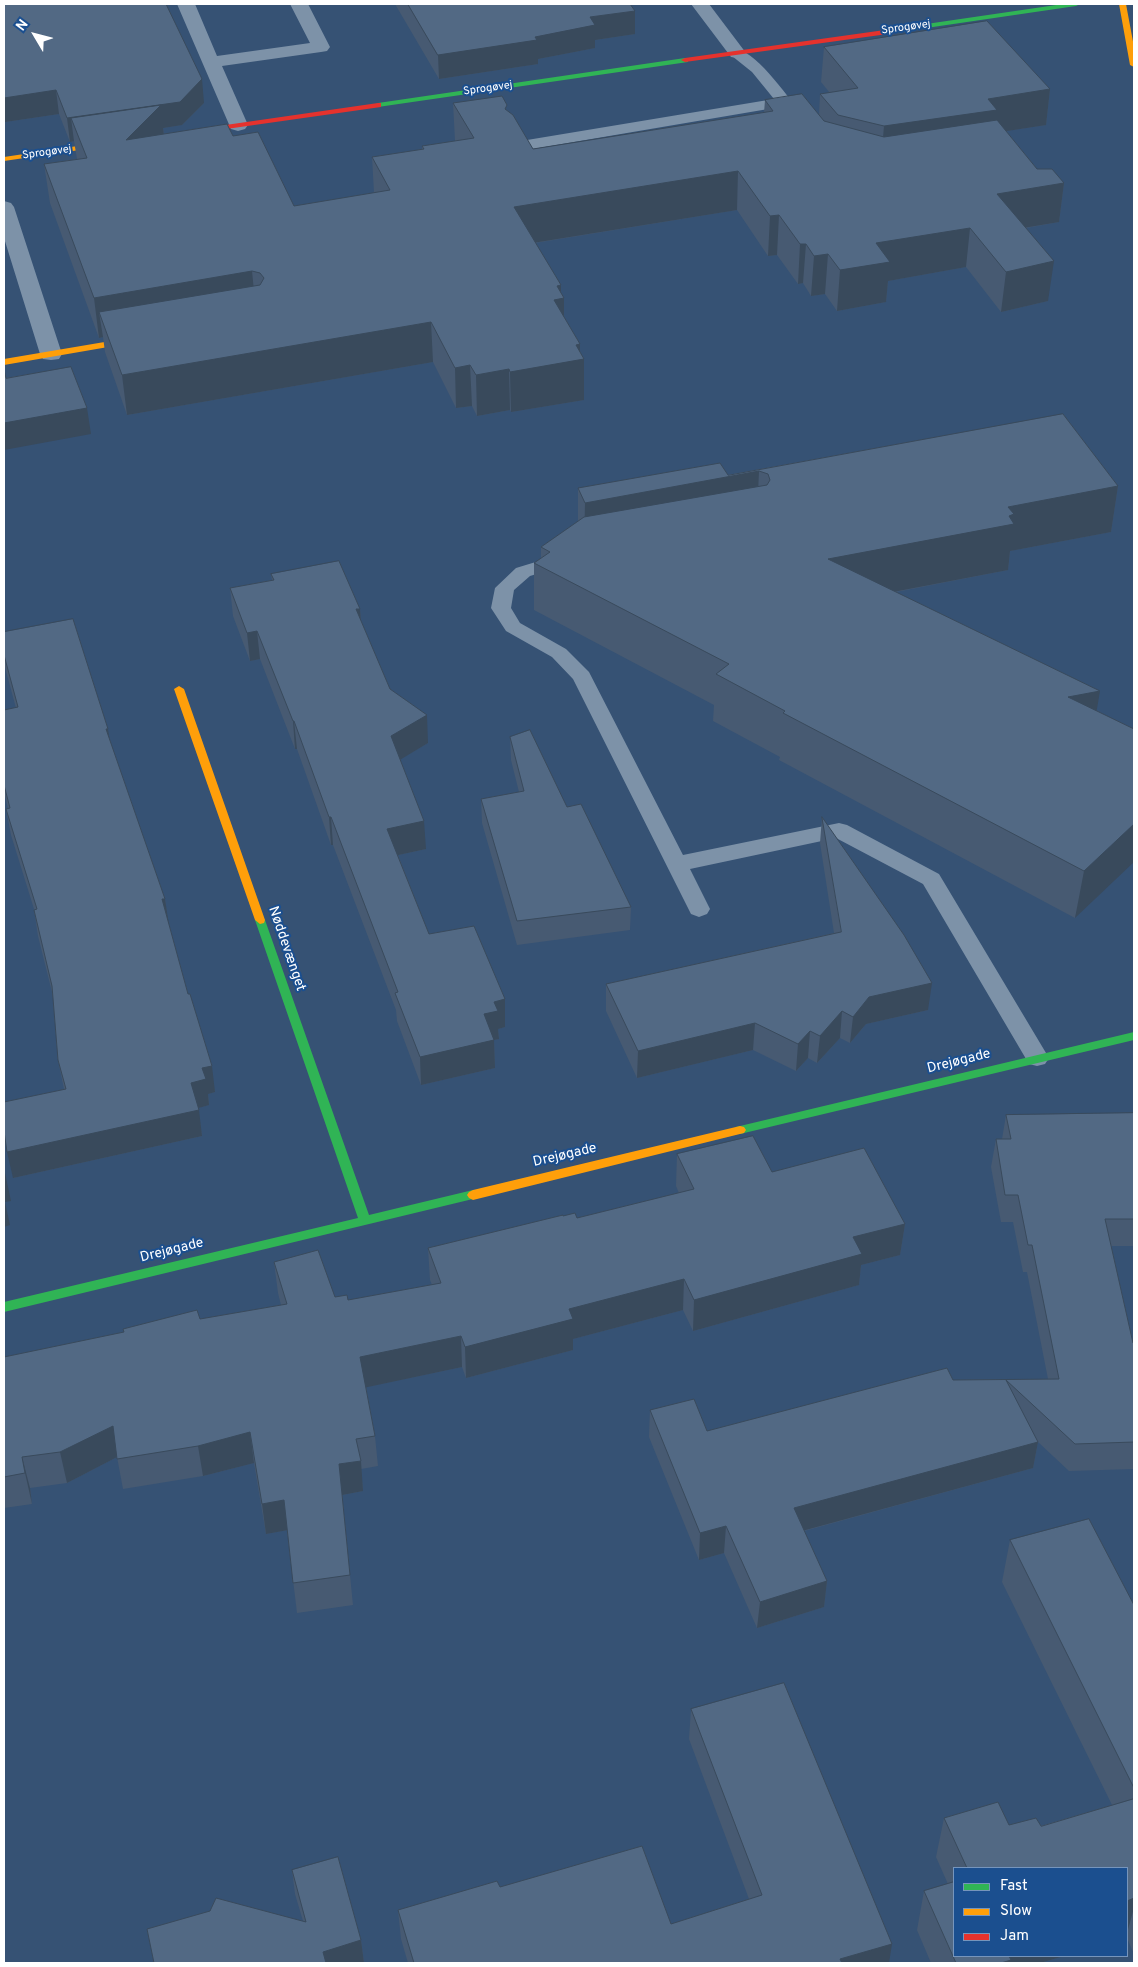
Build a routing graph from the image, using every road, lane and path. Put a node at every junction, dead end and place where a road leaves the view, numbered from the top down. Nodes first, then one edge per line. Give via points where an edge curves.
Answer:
1 (186, 4) edge
2 (299, 4) edge
3 (700, 4) edge
4 (1076, 4) edge
5 (1122, 4) edge
6 (737, 53) junction
7 (211, 62) junction
8 (1134, 65) edge
9 (785, 102) junction
10 (238, 125) junction
11 (184, 133) edge
12 (812, 136) edge
13 (127, 141) edge
14 (515, 147) edge
15 (4, 159) edge
16 (4, 207) edge
17 (153, 337) edge
18 (51, 354) junction
19 (4, 362) edge
20 (581, 557) edge
21 (179, 689) dead end
22 (677, 864) junction
23 (699, 909) dead end
24 (1134, 1036) edge
25 (1038, 1058) junction
26 (365, 1220) junction
27 (4, 1307) edge

1 - 7 street
2 - 7 street via 321,47
3 - 6 street
4 - 6 street, Sprogøvej
5 - 8 street
6 - 9 lane via 757,68
6 - 10 street, Sprogøvej
7 - 10 street
9 - 12 lane
9 - 14 lane
10 - 11 street, Sprogøvej
13 - 15 street, Sprogøvej
16 - 18 street
17 - 18 street
18 - 19 street
20 - 22 lane via 551,562 523,572 505,588 501,608 513,627 559,653 582,676
21 - 26 street, Nøddevænget
22 - 23 lane
22 - 25 lane via 839,830 922,874 930,879
24 - 25 street, Drejøgade
25 - 26 street, Drejøgade
26 - 27 street, Drejøgade

